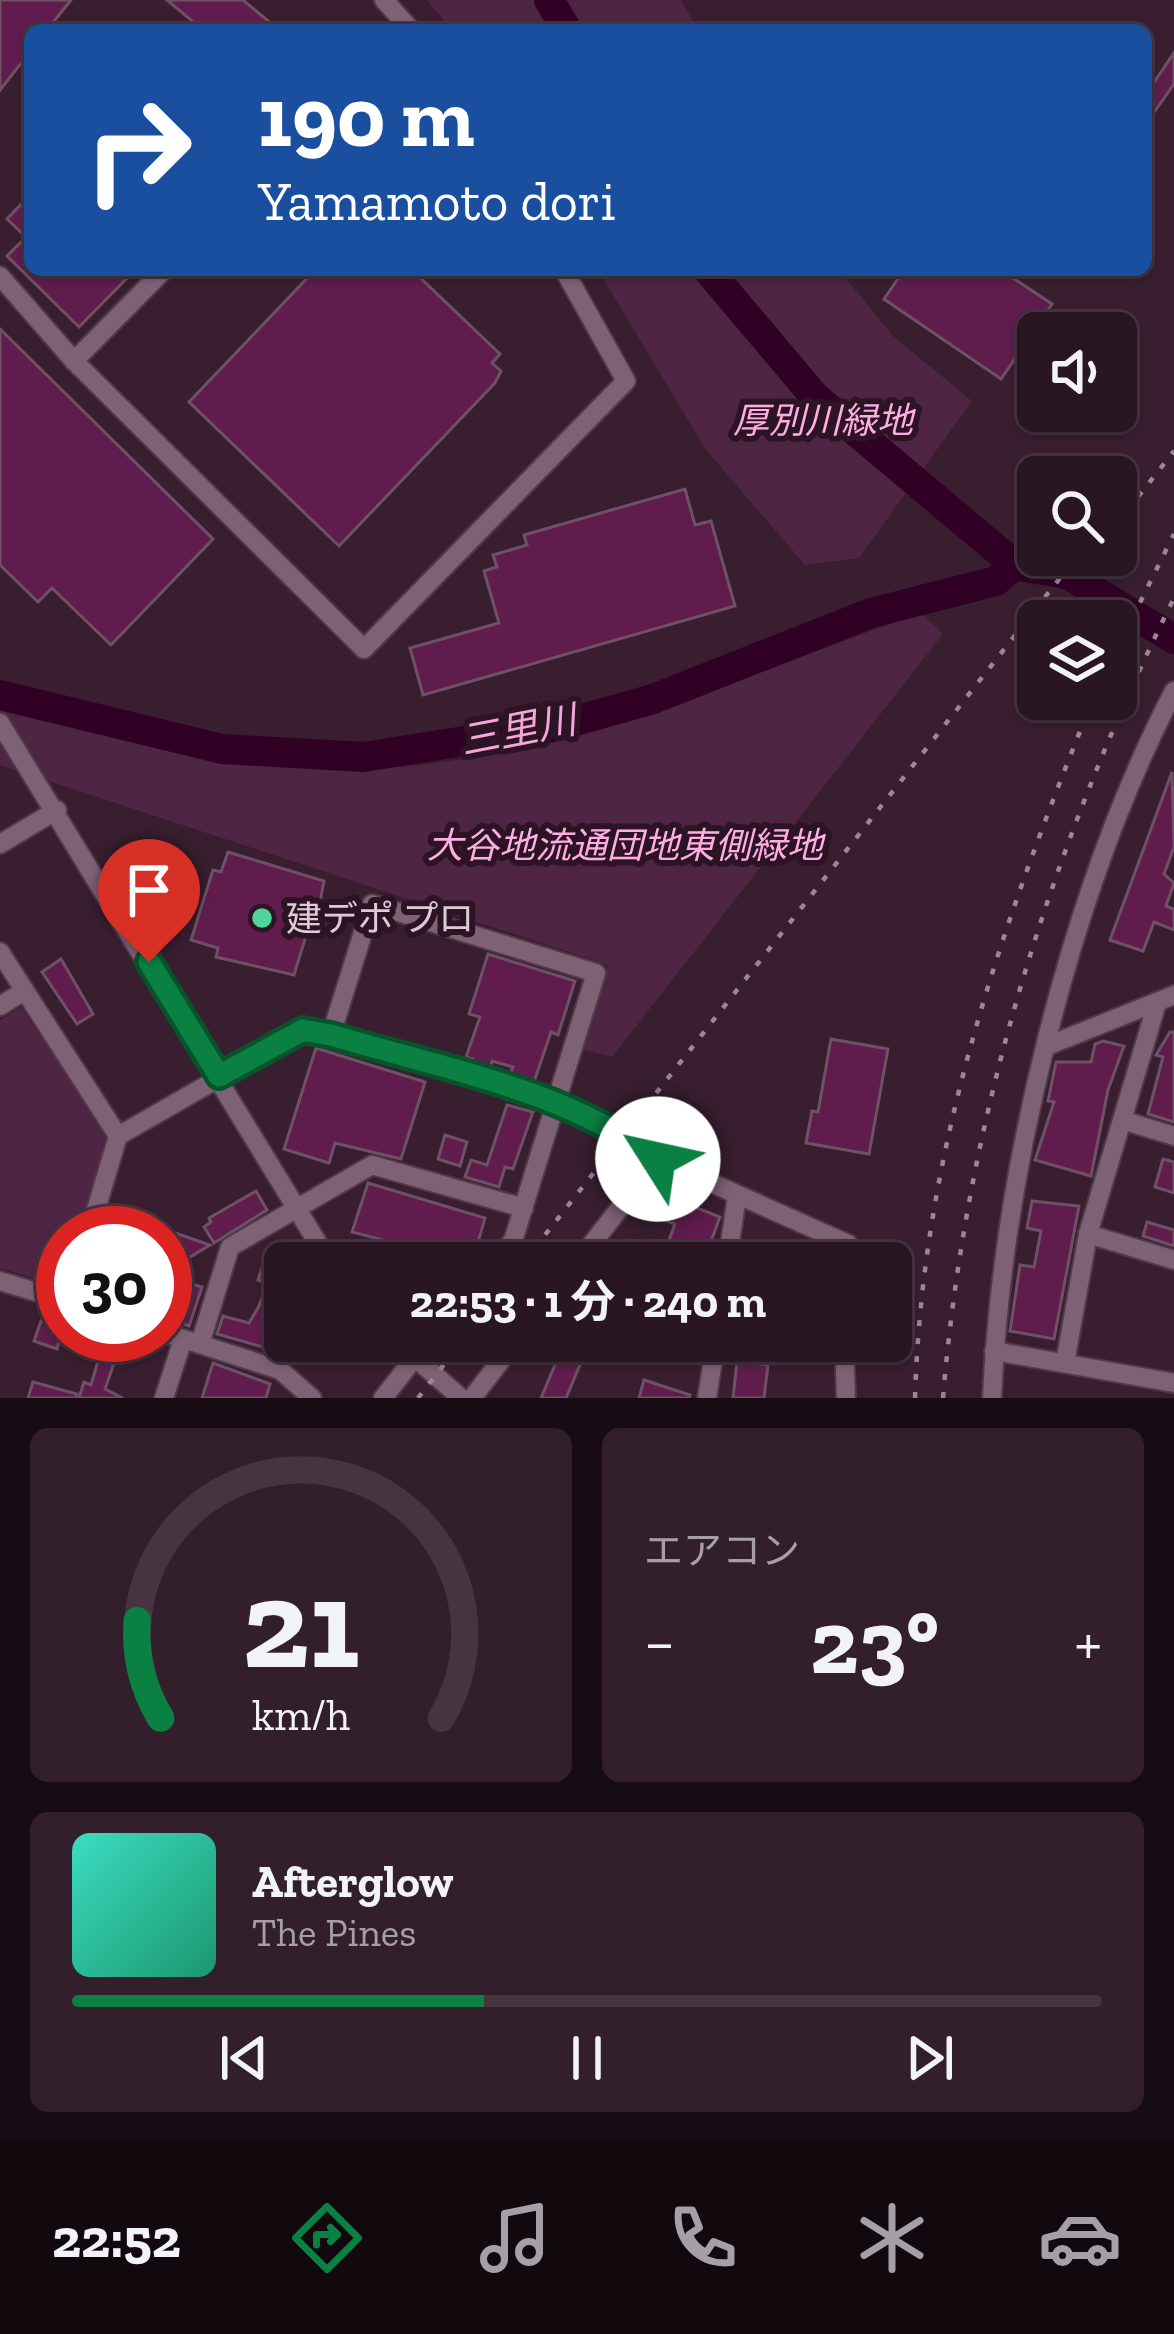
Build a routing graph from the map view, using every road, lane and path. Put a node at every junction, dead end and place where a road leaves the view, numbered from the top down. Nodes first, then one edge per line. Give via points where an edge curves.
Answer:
1 (384, 0) edge
2 (403, 24) edge
3 (0, 276) edge
4 (158, 276) edge
5 (567, 276) edge
6 (74, 361) junction
7 (1174, 691) edge
8 (2, 726) edge
9 (57, 810) junction
10 (0, 844) edge
11 (0, 952) edge
12 (24, 991) junction
13 (1165, 999) edge
14 (0, 1006) edge
15 (331, 1035) junction
16 (1047, 1046) junction
17 (219, 1076) junction
18 (555, 1102) junction
19 (1122, 1120) junction
20 (118, 1136) junction
21 (1174, 1136) edge
22 (658, 1159) junction
23 (737, 1196) junction
24 (97, 1206) edge
25 (524, 1208) junction
26 (295, 1209) junction
27 (1088, 1234) junction
28 (317, 1242) edge
29 (512, 1242) edge
30 (593, 1242) edge
31 (730, 1242) edge
32 (843, 1242) edge
33 (1174, 1260) edge
34 (0, 1281) edge
35 (36, 1292) edge
36 (192, 1321) edge
37 (192, 1342) edge
38 (994, 1351) junction
39 (176, 1362) edge
40 (411, 1362) edge
41 (416, 1362) edge
42 (500, 1362) edge
43 (713, 1362) edge
44 (845, 1362) edge
45 (1065, 1363) junction
46 (1174, 1383) edge
47 (164, 1398) edge
48 (312, 1398) edge
49 (383, 1398) edge
50 (461, 1398) edge
51 (472, 1398) edge
52 (707, 1398) edge
53 (846, 1398) edge
54 (992, 1398) edge

1 - 2 street
3 - 6 street
4 - 6 street
5 - 6 street via 626,380 364,649
7 - 16 street via 1074,945
8 - 9 street
9 - 10 street
9 - 17 street
11 - 12 street
12 - 14 street
12 - 20 street
13 - 16 street
13 - 19 street
15 - 17 street via 303,1030
15 - 18 street
15 - 18 street via 372,904 596,973
16 - 38 street via 1015,1192
17 - 20 street
17 - 26 street
18 - 22 street via 612,1125
18 - 25 street
19 - 21 street
19 - 27 street
20 - 24 street
22 - 23 street
22 - 30 street
23 - 31 street
23 - 32 street
25 - 26 street via 372,1166
25 - 29 street
26 - 28 street
26 - 36 street via 230,1247
27 - 33 street
27 - 45 street
34 - 35 street
37 - 48 street via 280,1370
38 - 45 street
38 - 54 street
39 - 47 street
40 - 49 street
41 - 50 street
42 - 51 street
43 - 52 street
44 - 53 street
45 - 46 street

